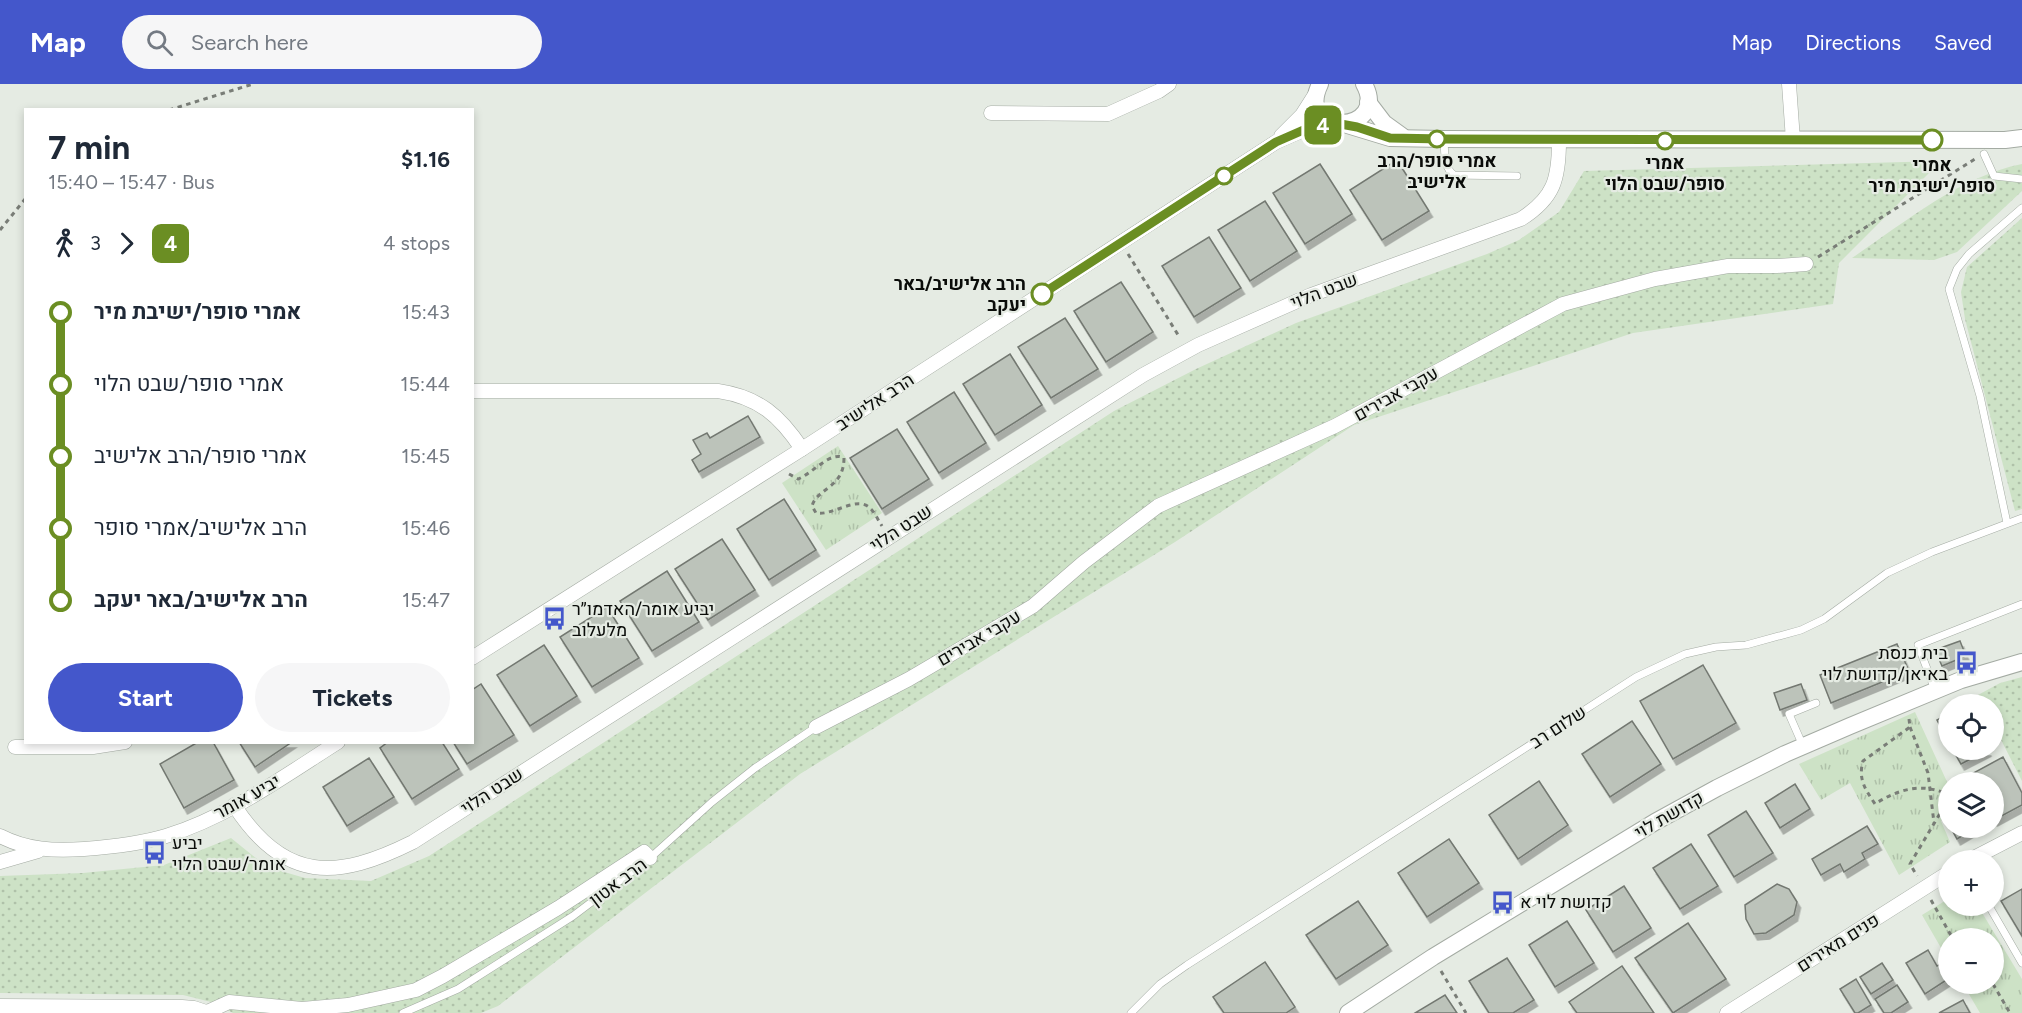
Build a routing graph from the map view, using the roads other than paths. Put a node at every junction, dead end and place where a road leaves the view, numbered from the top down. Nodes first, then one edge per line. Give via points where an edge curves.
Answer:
1 (1169, 84) edge
2 (1789, 84) edge
3 (1318, 88) edge
4 (1368, 91) edge
5 (992, 112) dead end
6 (1339, 124) junction
7 (1409, 138) junction
8 (2022, 138) edge
9 (1444, 139) junction
10 (1793, 140) junction
11 (1558, 141) junction
12 (1276, 142) junction
13 (1984, 154) road end
14 (1517, 176) dead end
15 (2022, 179) edge
16 (2022, 208) edge
17 (1806, 264) road end
18 (474, 391) edge
19 (802, 449) junction
20 (2022, 518) edge
21 (2007, 523) junction
22 (2022, 604) edge
23 (474, 652) edge
24 (2019, 663) edge
25 (1935, 691) junction
26 (1816, 702) dead end
27 (816, 727) joint
28 (112, 744) edge
29 (335, 744) edge
30 (1803, 746) junction
31 (15, 747) dead end
32 (234, 805) junction
33 (2022, 833) edge
34 (0, 836) edge
35 (41, 850) junction
36 (1989, 850) edge
37 (650, 858) junction
38 (0, 862) edge
39 (1938, 880) edge
40 (1995, 916) edge
41 (2022, 963) edge
42 (0, 1006) edge
43 (208, 1012) edge
44 (404, 1013) edge
45 (1131, 1013) edge
46 (1348, 1013) edge
47 (1727, 1013) edge

1 - 5 street via 1108,114
2 - 10 street
3 - 6 street via 1316,101 1322,115
3 - 12 street via 1302,115
4 - 6 street via 1362,115
4 - 7 street via 1384,123
6 - 7 street via 1390,138
6 - 12 street via 1308,128
7 - 9 street
8 - 10 street
9 - 11 street
9 - 14 lane via 1448,171 1454,175
10 - 11 street
11 - 32 street, שבט הלוי via 1558,172 1552,190 1540,206 1521,219 1311,295 1188,350 1115,391 413,842 370,861 311,867 277,854 261,842
12 - 19 street, הרב אלישיב
13 - 15 lane via 1994,176
16 - 21 lane via 1969,254 1949,289 1980,396
17 - 27 street, עקבי אבירים via 1728,266 1655,279 1563,304 1335,426 1158,506 1033,606 909,679
18 - 19 street via 718,391 750,399 768,410
19 - 23 street, הרב אלישיב
20 - 21 lane, שלום רב
21 - 45 lane, שלום רב via 1887,573 1824,619 1801,630 1746,645 1685,654 1636,677 1187,964
22 - 25 lane via 1918,645
24 - 25 street, קדושת לוי
25 - 30 street, קדושת לוי
26 - 30 lane via 1789,714
27 - 37 lane, הרב אטון via 755,768
28 - 31 street
29 - 32 street, יביע אומר
30 - 46 street, קדושת לוי via 1655,822
32 - 35 street, יביע אומר via 192,826 150,840 110,847
33 - 36 street
34 - 35 street
35 - 38 street
37 - 43 street via 644,852 558,908 416,990 348,1005 302,1009 229,1002
37 - 44 lane, הרב אטון via 573,916 458,989
39 - 47 street, פנים מאירים
40 - 41 lane
42 - 43 street via 182,1006

